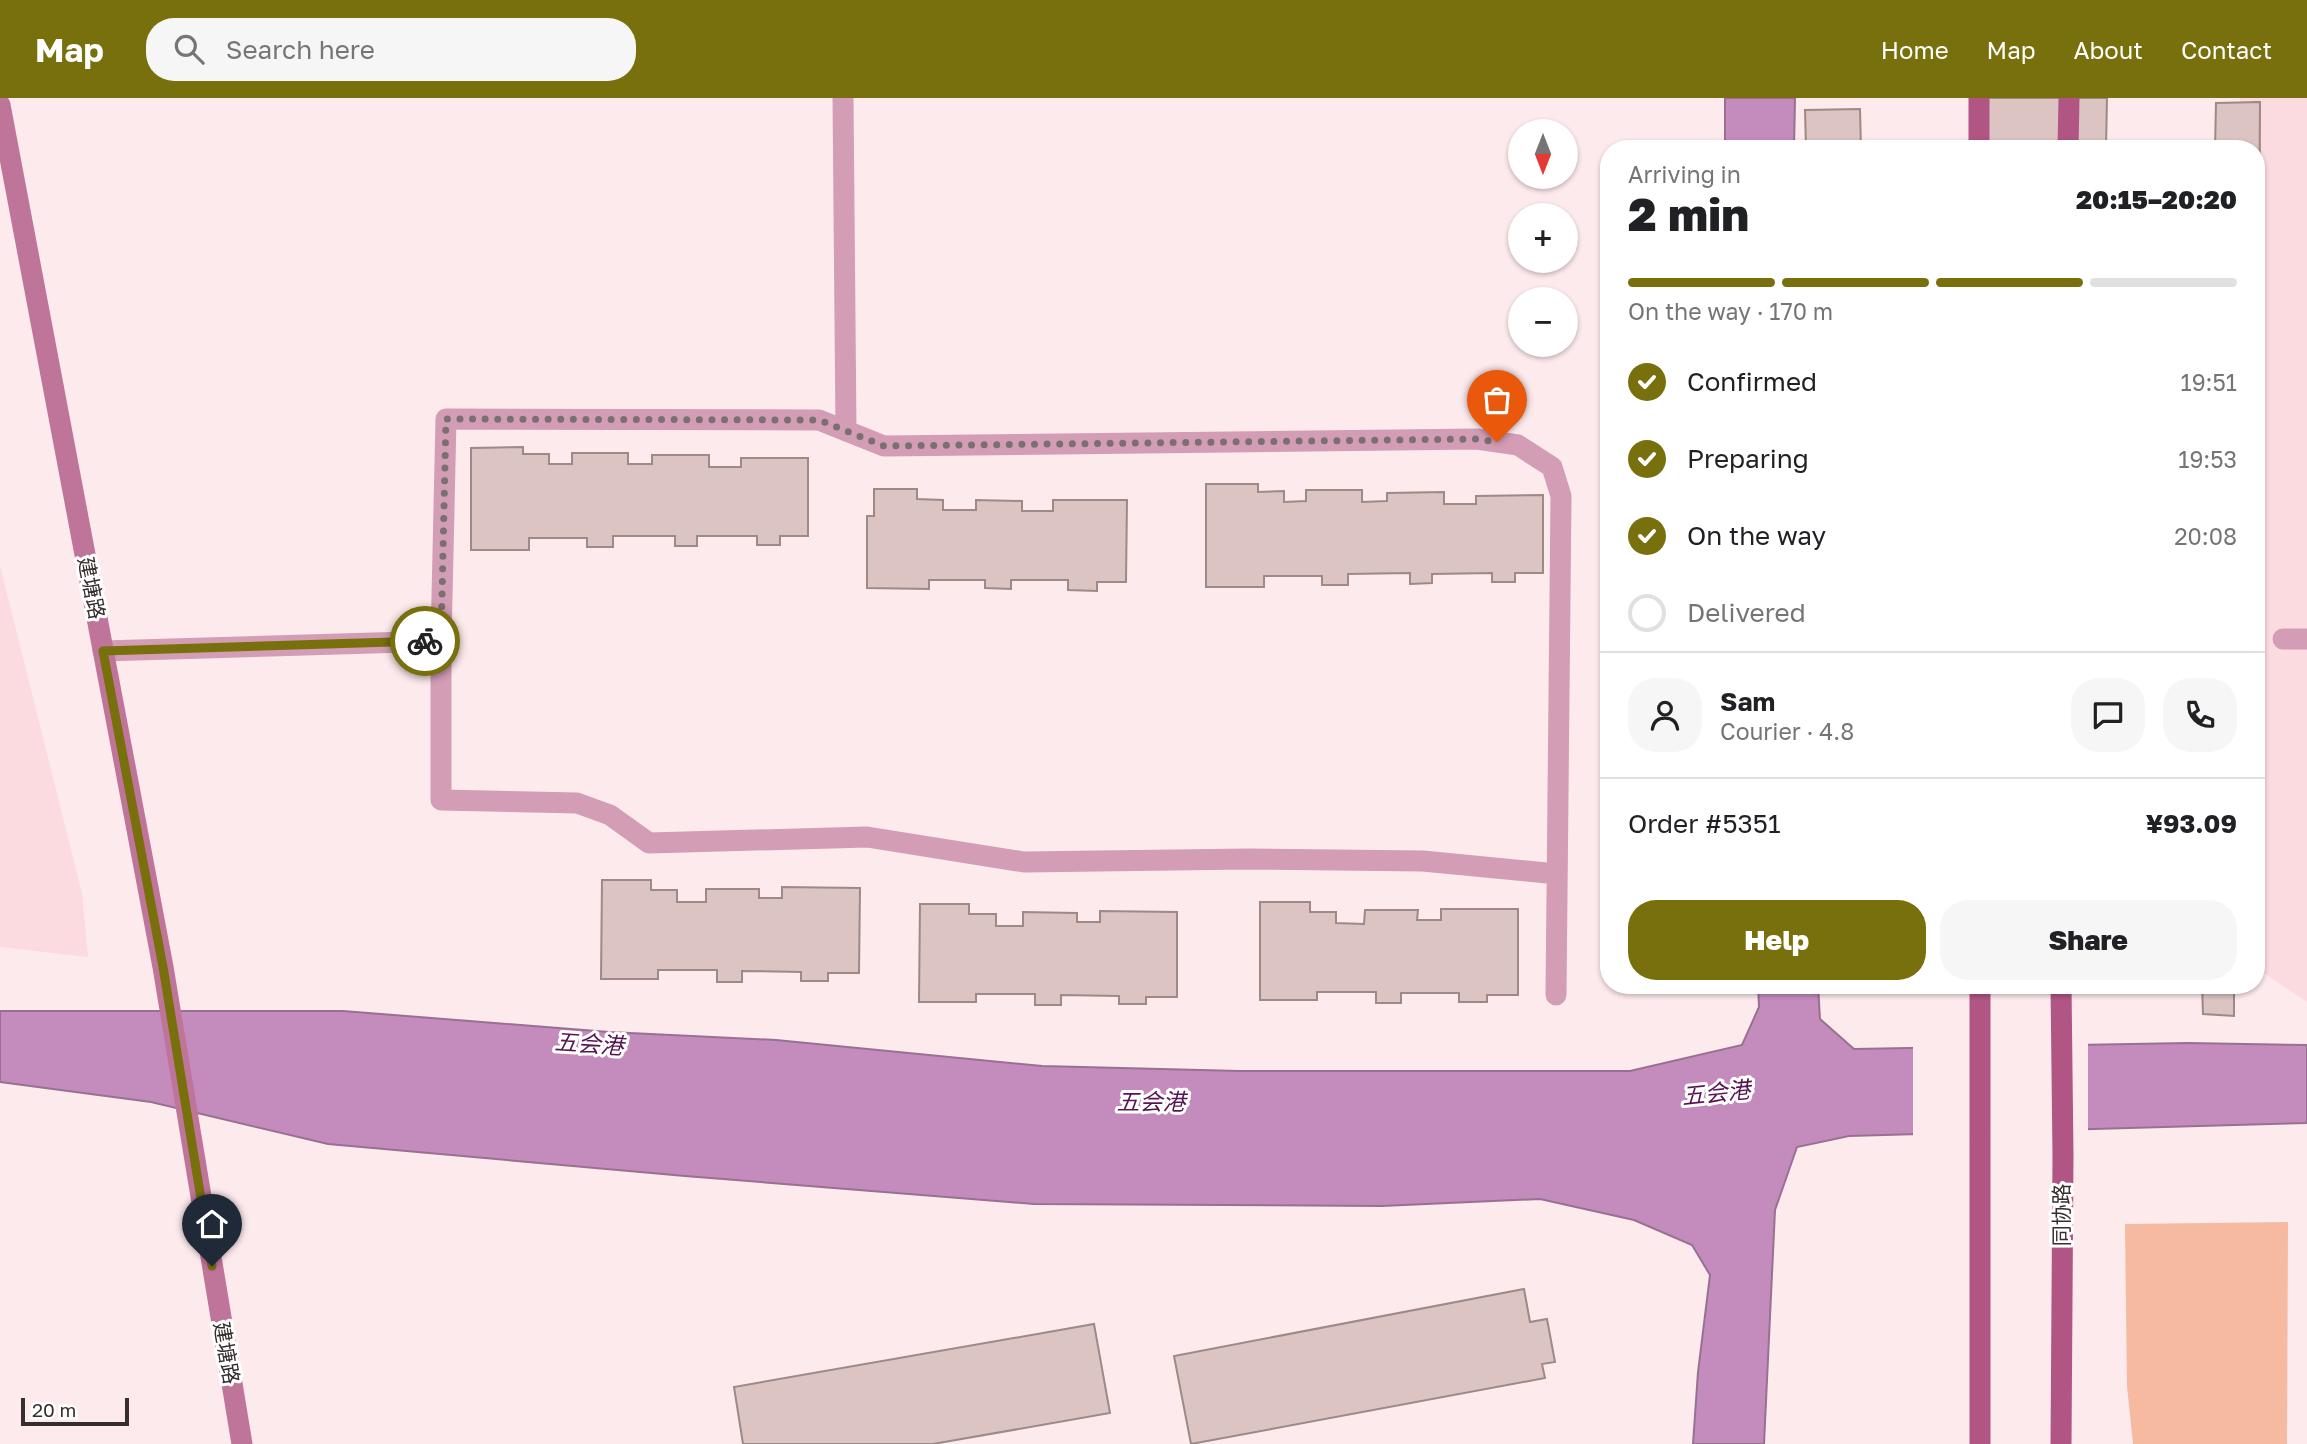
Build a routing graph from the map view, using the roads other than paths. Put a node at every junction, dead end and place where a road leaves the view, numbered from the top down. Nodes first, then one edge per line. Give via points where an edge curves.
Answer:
1 (843, 98) edge
2 (1979, 98) edge
3 (2069, 98) edge
4 (0, 105) edge
5 (1979, 140) edge
6 (2068, 140) edge
7 (846, 431) junction
8 (2283, 639) dead end
9 (2307, 639) edge
10 (441, 641) junction
11 (103, 651) junction
12 (1557, 874) junction
13 (1980, 994) edge
14 (2061, 994) edge
15 (1556, 995) dead end
16 (242, 1444) edge
17 (1980, 1444) edge
18 (2061, 1444) edge

1 - 7 street
2 - 5 main road
3 - 6 main road
4 - 11 street, 建塘路
7 - 10 street via 819,420 446,419
7 - 12 street via 884,446 1477,439 1518,444 1552,467 1560,496
8 - 9 street
10 - 11 street
10 - 12 street via 441,800 577,803 610,815 649,843 867,837 1024,862 1423,861
11 - 16 street, 建塘路 via 163,967
12 - 15 street
13 - 17 main road
14 - 18 main road, 同协路

